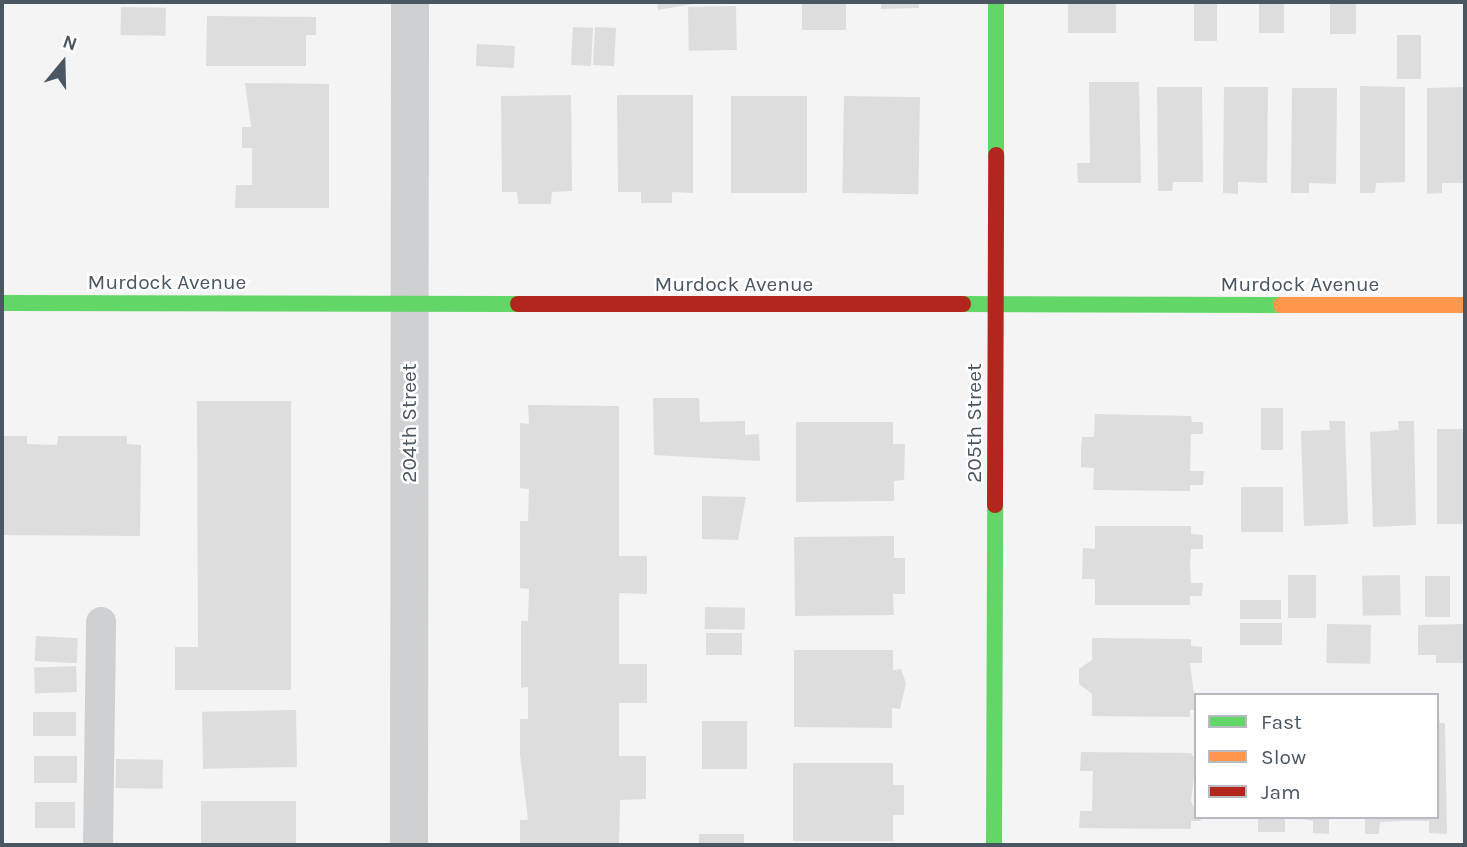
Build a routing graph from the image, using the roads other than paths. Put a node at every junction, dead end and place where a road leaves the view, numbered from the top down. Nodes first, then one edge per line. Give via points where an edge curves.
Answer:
1 (410, 2) edge
2 (996, 2) edge
3 (2, 303) edge
4 (409, 304) junction
5 (995, 305) junction
6 (1465, 305) edge
7 (101, 622) dead end
8 (99, 845) edge
9 (409, 845) edge
10 (994, 845) edge

1 - 4 street, 204th Street
2 - 5 street, 205th Street
3 - 4 street, Murdock Avenue
4 - 5 street, Murdock Avenue
4 - 9 street, 204th Street
5 - 6 street, Murdock Avenue
5 - 10 street, 205th Street
7 - 8 lane

